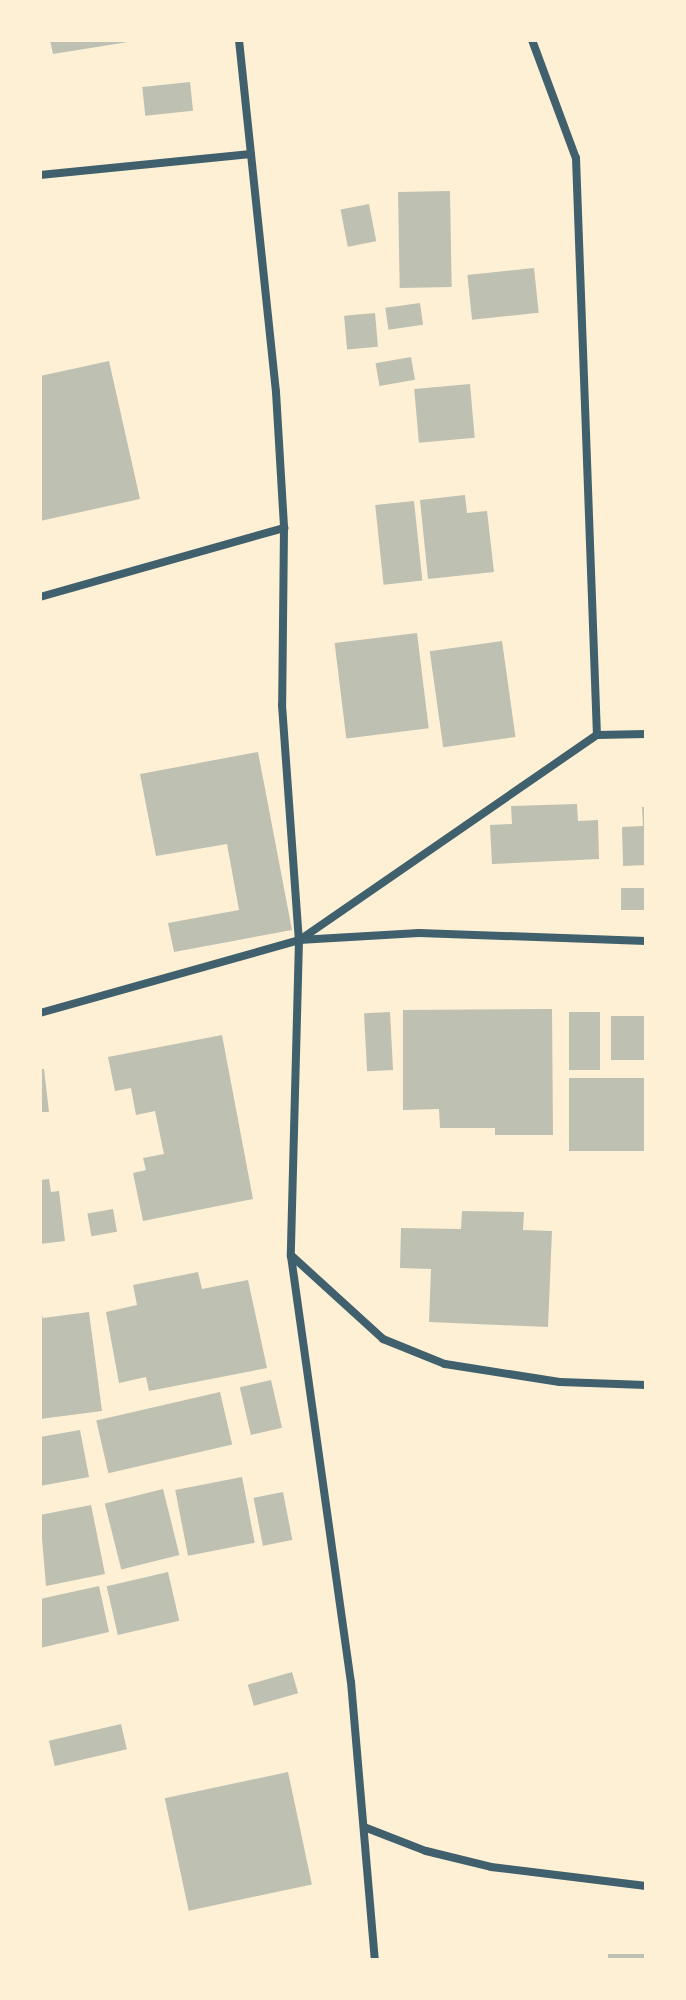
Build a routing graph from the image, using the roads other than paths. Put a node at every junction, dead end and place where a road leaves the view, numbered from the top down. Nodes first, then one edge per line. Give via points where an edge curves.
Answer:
1 (239, 40) edge
2 (532, 40) edge
3 (251, 154) junction
4 (40, 175) edge
5 (284, 528) junction
6 (40, 597) edge
7 (646, 734) edge
8 (597, 735) junction
9 (299, 940) junction
10 (646, 941) edge
11 (40, 1013) edge
12 (291, 1256) junction
13 (646, 1385) edge
14 (364, 1827) junction
15 (646, 1886) edge
16 (375, 1960) edge

1 - 3 street
2 - 8 street via 576,158
3 - 4 street
3 - 5 street
5 - 6 street
5 - 9 street via 282,705
7 - 8 street
8 - 9 street
9 - 10 street via 419,933
9 - 11 street
9 - 12 street
12 - 13 street via 383,1339 445,1364 560,1382
12 - 14 street via 351,1682
14 - 15 street via 426,1851 491,1867
14 - 16 street

